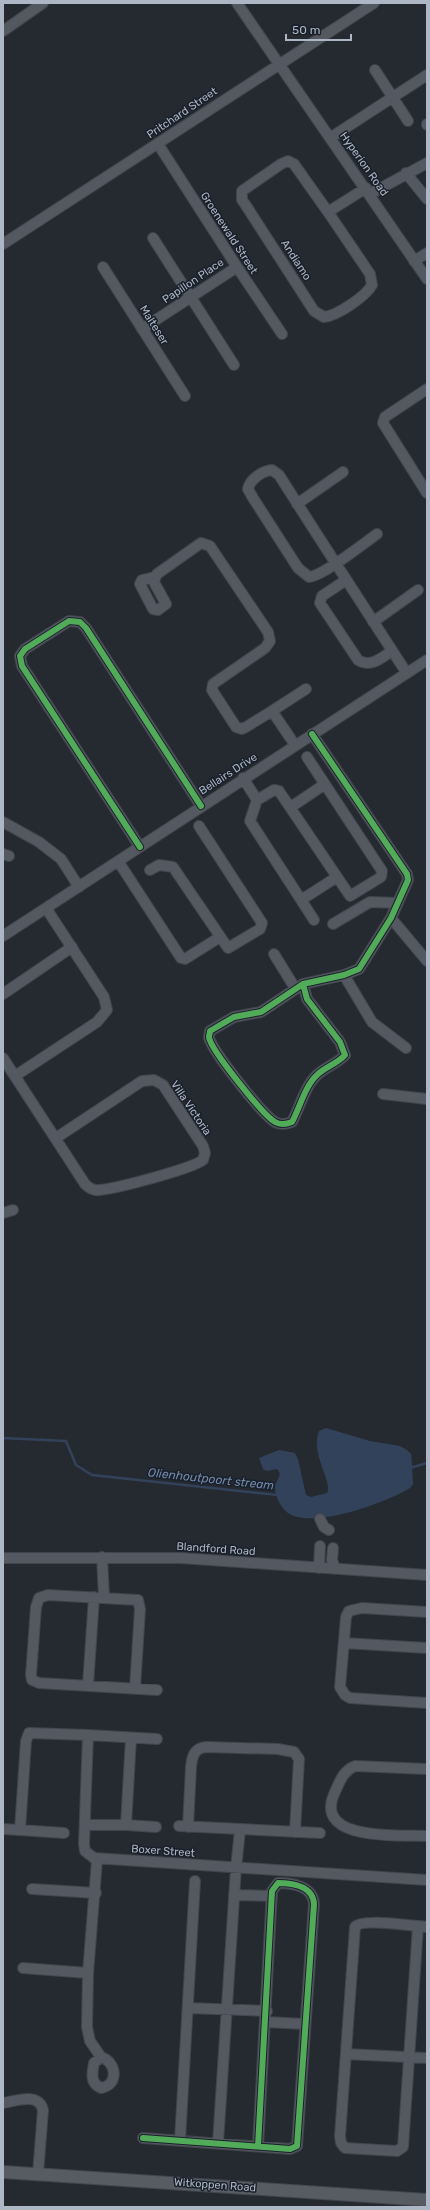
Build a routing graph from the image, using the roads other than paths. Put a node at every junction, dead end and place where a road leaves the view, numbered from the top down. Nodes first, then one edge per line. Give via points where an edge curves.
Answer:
1 (43, 3) edge
2 (237, 3) edge
3 (374, 3) edge
4 (3, 31) edge
5 (280, 64) junction
6 (375, 70) dead end
7 (427, 75) edge
8 (393, 97) junction
9 (408, 121) dead end
10 (330, 138) junction
11 (158, 144) junction
12 (427, 163) edge
13 (406, 173) junction
14 (368, 191) junction
15 (427, 199) edge
16 (328, 212) junction
17 (153, 238) dead end
18 (3, 244) edge
19 (427, 253) edge
20 (414, 261) junction
21 (103, 267) dead end
22 (237, 267) junction
23 (427, 279) edge
24 (191, 297) junction
25 (142, 329) junction
26 (282, 334) dead end
27 (234, 365) dead end
28 (427, 389) edge
29 (185, 396) dead end
30 (343, 472) dead end
31 (427, 493) edge
32 (297, 504) junction
33 (377, 534) dead end
34 (335, 563) junction
35 (155, 577) dead end
36 (346, 580) junction
37 (418, 590) dead end
38 (373, 622) junction
39 (392, 650) junction
40 (427, 660) edge
41 (406, 672) junction
42 (306, 689) dead end
43 (272, 711) junction
44 (312, 734) junction
45 (295, 745) junction
46 (307, 757) dead end
47 (243, 778) junction
48 (325, 784) junction
49 (257, 800) junction
50 (201, 806) junction
51 (291, 807) junction
52 (3, 822) edge
53 (199, 826) dead end
54 (140, 847) junction
55 (118, 861) junction
56 (150, 870) dead end
57 (337, 877) junction
58 (79, 887) junction
59 (301, 900) junction
60 (398, 903) junction
61 (46, 908) junction
62 (391, 918) junction
63 (314, 920) dead end
64 (333, 924) dead end
65 (3, 936) edge
66 (220, 936) junction
67 (72, 947) junction
68 (274, 954) dead end
69 (427, 961) edge
70 (344, 975) junction
71 (299, 986) junction
72 (3, 994) edge
73 (406, 1048) dead end
74 (3, 1058) edge
75 (15, 1076) junction
76 (383, 1094) dead end
77 (427, 1099) edge
78 (56, 1138) junction
79 (320, 1518) dead end
80 (329, 1530) dead end
81 (320, 1546) dead end
82 (333, 1548) dead end
83 (102, 1557) junction
84 (3, 1558) edge
85 (319, 1568) junction
86 (336, 1568) junction
87 (427, 1575) edge
88 (99, 1597) junction
89 (427, 1612) edge
90 (344, 1643) junction
91 (427, 1648) edge
92 (88, 1685) junction
93 (135, 1688) junction
94 (157, 1690) dead end
95 (427, 1703) edge
96 (88, 1735) junction
97 (131, 1738) junction
98 (157, 1739) dead end
99 (427, 1769) edge
100 (91, 1825) dead end
101 (126, 1825) junction
102 (156, 1828) dead end
103 (3, 1829) edge
104 (20, 1830) junction
105 (240, 1830) junction
106 (295, 1832) junction
107 (64, 1833) dead end
108 (320, 1833) dead end
109 (427, 1836) edge
110 (97, 1860) junction
111 (236, 1868) junction
112 (427, 1880) edge
113 (194, 1881) dead end
114 (32, 1889) dead end
115 (96, 1893) junction
116 (234, 1894) junction
117 (272, 1896) junction
118 (422, 1926) edge
119 (23, 1968) dead end
120 (88, 1973) junction
121 (188, 2008) junction
122 (227, 2009) junction
123 (267, 2011) junction
124 (266, 2022) junction
125 (305, 2024) junction
126 (346, 2054) junction
127 (101, 2057) dead end
128 (408, 2057) junction
129 (427, 2058) edge
130 (3, 2103) edge
131 (143, 2138) dead end
132 (180, 2140) junction
133 (218, 2143) junction
134 (258, 2146) junction
135 (3, 2172) edge
136 (38, 2174) junction
137 (427, 2200) edge

1 - 4 street
2 - 5 street, Hyperion Road
3 - 5 street, Pritchard Street
5 - 10 street, Hyperion Road
5 - 11 street, Pritchard Street
6 - 8 street
7 - 8 street
8 - 9 street
8 - 10 street
10 - 14 street, Hyperion Road
11 - 18 street, Pritchard Street
11 - 22 street, Groenewald Street
12 - 13 street
13 - 14 street
13 - 15 street
14 - 16 street
14 - 20 street, Hyperion Road
16 - 16 street, Andiamo via 292,161 281,164 242,191 242,200 314,311 324,317 335,314 372,284 370,274
17 - 24 street
19 - 20 street
20 - 23 street, Hyperion Road
21 - 25 street, Malteser
22 - 24 street, Papillon Place
22 - 26 street, Groenewald Street
24 - 25 street, Papillon Place
24 - 27 street
25 - 29 street, Malteser
28 - 31 street via 386,417 382,423
30 - 32 street
32 - 34 street
32 - 34 street via 279,475 272,470 254,478 249,485 248,489 253,498 304,574 313,576
33 - 34 street
34 - 36 street
35 - 43 street via 201,543 210,546 268,632 270,641 265,648 213,684 212,690 236,727 246,727
36 - 38 street
36 - 39 street via 322,596 320,603 358,660 365,664 373,663
37 - 38 street
38 - 39 street
39 - 41 street
40 - 41 street, Bellairs Drive
41 - 44 street, Bellairs Drive
42 - 43 street
43 - 45 street
44 - 45 street, Bellairs Drive
44 - 60 street via 407,874 408,880
45 - 47 street, Bellairs Drive
46 - 48 street
47 - 49 street
47 - 50 street, Bellairs Drive
48 - 51 street
48 - 57 street via 382,873 352,896
49 - 51 street via 277,790
49 - 59 street via 250,821
50 - 54 street, Bellairs Drive
50 - 54 street via 80,622 69,621 24,649 20,656 22,666
51 - 57 street
52 - 58 street via 35,840 61,859
53 - 66 street via 262,924 260,929 230,948
54 - 55 street, Bellairs Drive
55 - 58 street, Bellairs Drive
55 - 66 street via 181,958 185,959
56 - 66 street via 159,865 173,867
57 - 59 street
58 - 61 street, Bellairs Drive
59 - 63 street
60 - 62 street
60 - 64 street via 370,902
61 - 65 street, Bellairs Drive
61 - 67 street
62 - 69 street
62 - 70 street via 359,968
67 - 72 street
67 - 75 street via 104,997 106,1013 97,1022
68 - 71 street
70 - 71 street
70 - 73 street via 372,1022
71 - 71 street via 340,1042 345,1055 314,1077 292,1122 286,1125 275,1122 247,1094 214,1049 209,1037 210,1030 216,1026 234,1017 261,1012
74 - 75 street, Villa Victoria
75 - 78 street, Villa Victoria
76 - 77 street
78 - 78 street, Villa Victoria via 85,1184 93,1190 191,1166 203,1160 205,1153 163,1085 148,1080 142,1081
79 - 80 street via 324,1527
81 - 85 street
82 - 86 street via 332,1560
83 - 84 street, Blandford Road
83 - 85 street, Blandford Road via 181,1558
83 - 88 street
85 - 86 street, Blandford Road
86 - 87 street, Blandford Road
88 - 92 street
88 - 92 street via 48,1595 39,1598 36,1607 30,1675 32,1680 39,1683
88 - 93 street via 136,1599 139,1602
89 - 90 street via 351,1609 346,1617
90 - 91 street
90 - 95 street via 340,1687 345,1695 361,1699
92 - 93 street
93 - 94 street
96 - 97 street
96 - 104 street via 37,1732 28,1736
96 - 110 street via 84,1844 88,1854
97 - 98 street
97 - 101 street
99 - 109 street via 355,1766 342,1776 331,1806 338,1822 350,1830 372,1834
100 - 101 street
101 - 102 street
103 - 104 street
104 - 107 street
105 - 106 street
105 - 106 street via 184,1827 192,1759 196,1751 206,1747 278,1749 294,1752 299,1759
105 - 111 street
106 - 108 street
110 - 111 street, Boxer Street
110 - 115 street
111 - 112 street, Boxer Street
111 - 116 street
113 - 121 street
114 - 115 street
115 - 120 street
116 - 117 street
116 - 122 street
117 - 123 street
117 - 125 street via 275,1885 288,1883 307,1890 314,1900
118 - 126 street via 363,1922 356,1925
118 - 128 street
119 - 120 street
120 - 127 street via 87,2034
121 - 122 street
121 - 132 street
122 - 123 street
122 - 133 street
123 - 124 street
124 - 125 street
124 - 134 street
125 - 134 street via 297,2146 290,2149
126 - 128 street
126 - 128 street via 340,2136 342,2145 347,2148 394,2152 400,2150 404,2144
128 - 129 street
130 - 136 street via 32,2099 38,2100 42,2105
131 - 132 street
132 - 133 street
133 - 134 street
135 - 136 main road, Witkoppen Road
136 - 137 main road, Witkoppen Road

